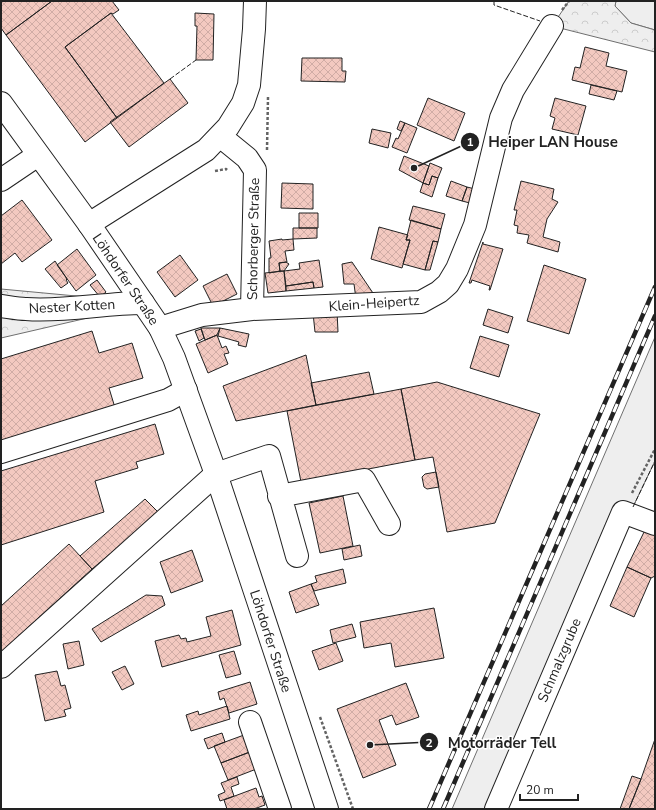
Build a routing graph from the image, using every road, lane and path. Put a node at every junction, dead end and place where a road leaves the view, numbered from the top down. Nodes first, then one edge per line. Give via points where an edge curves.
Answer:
1 (255, 1) edge
2 (552, 26) dead end
3 (1, 103) edge
4 (220, 136) junction
5 (38, 154) junction
6 (1, 180) edge
7 (89, 224) junction
8 (143, 303) junction
9 (1, 306) edge
10 (252, 309) junction
11 (160, 328) junction
12 (186, 390) junction
13 (655, 449) edge
14 (1, 452) edge
15 (216, 474) junction
16 (280, 496) junction
17 (623, 512) junction
18 (389, 524) dead end
19 (655, 524) edge
20 (298, 556) dead end
21 (1, 667) edge
22 (250, 722) dead end
23 (280, 809) edge
24 (327, 809) edge
25 (496, 809) edge

1 - 4 main road via 249,85 243,103
2 - 10 main road, Klein-Heipertz via 513,90 501,118 474,228 448,284 421,302
3 - 5 main road, Löhdorfer Straße
4 - 7 main road via 206,150
4 - 10 main road, Schorberger Straße via 247,158 255,170
5 - 6 main road
5 - 7 main road, Löhdorfer Straße
7 - 8 main road, Löhdorfer Straße
8 - 9 main road, Nester Kotten via 56,309
8 - 11 main road, Löhdorfer Straße
10 - 11 main road, Klein-Heipertz via 202,315
11 - 12 main road, Löhdorfer Straße
12 - 14 main road via 168,400
12 - 15 main road, Löhdorfer Straße
13 - 17 path
15 - 16 main road via 269,456
15 - 21 main road
15 - 24 main road, Löhdorfer Straße
16 - 18 main road via 364,480
16 - 20 main road
17 - 19 main road
17 - 25 main road, Schmalzgrube
22 - 23 main road

